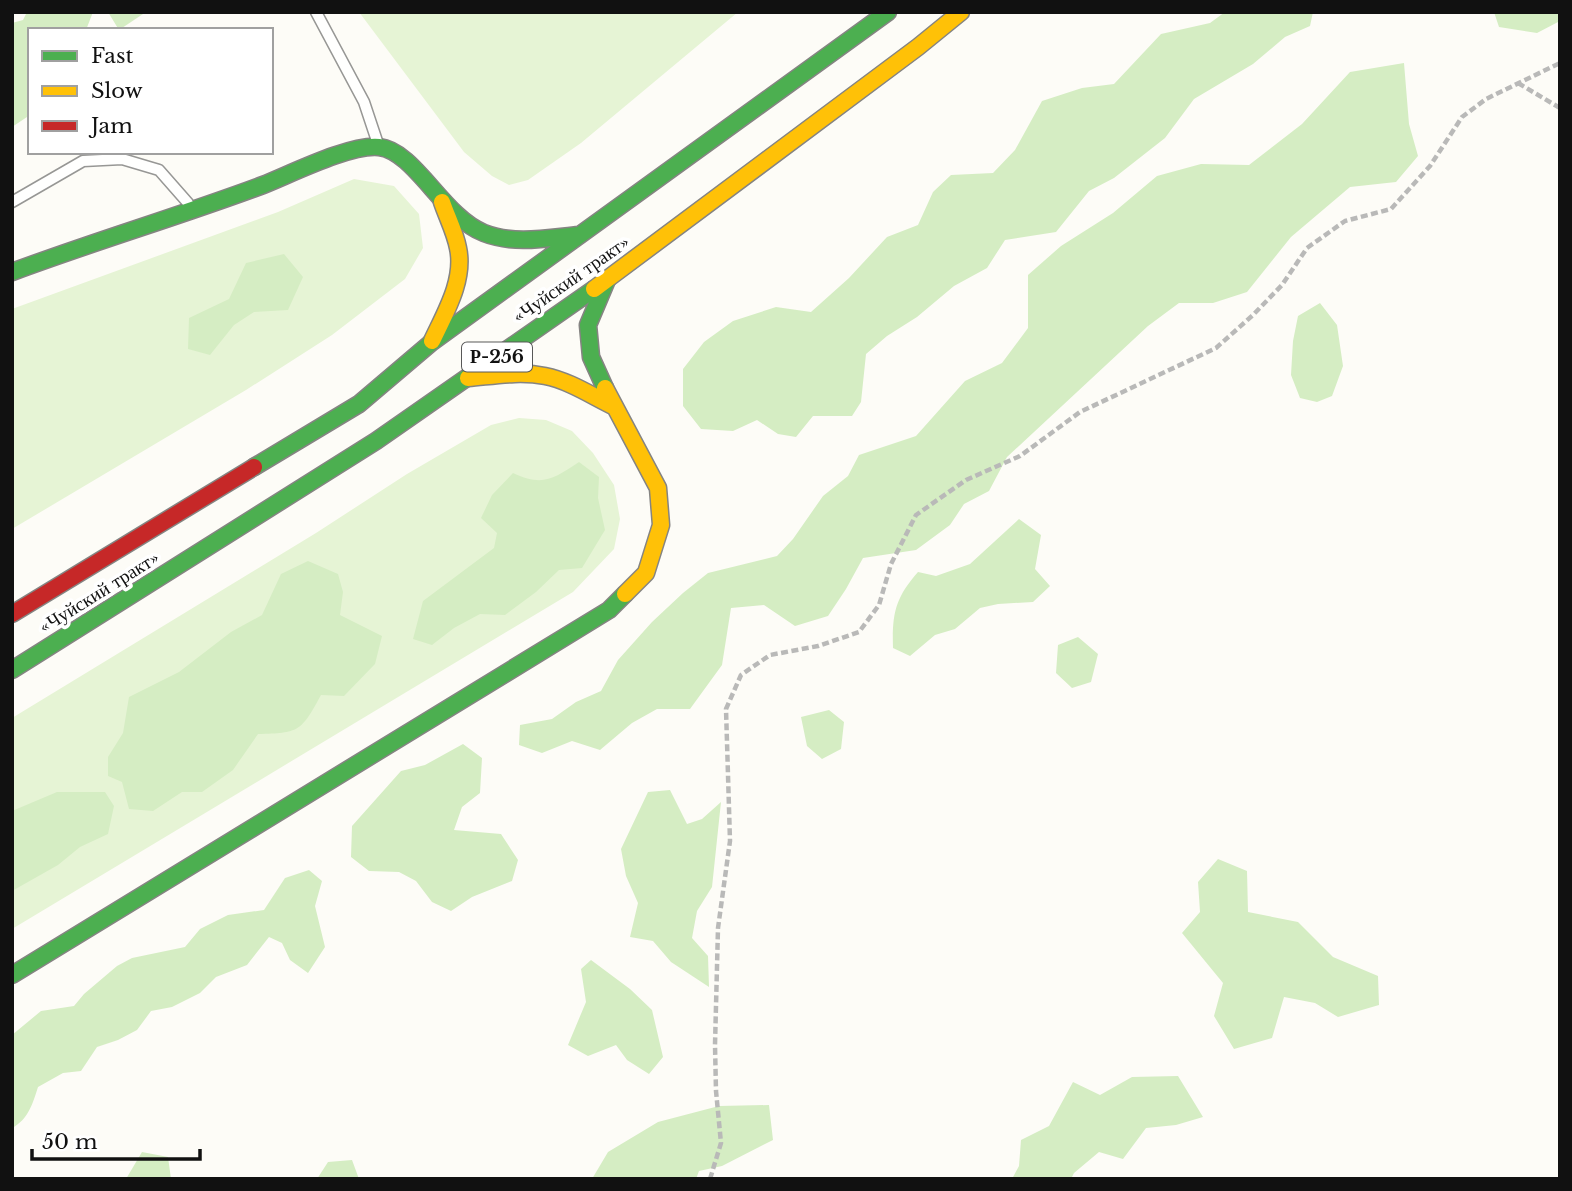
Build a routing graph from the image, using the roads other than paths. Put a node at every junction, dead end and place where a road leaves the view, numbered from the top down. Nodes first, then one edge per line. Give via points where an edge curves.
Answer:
1 (316, 12) edge
2 (888, 12) edge
3 (961, 12) edge
4 (379, 147) junction
5 (12, 202) edge
6 (442, 202) junction
7 (192, 209) junction
8 (579, 234) junction
9 (12, 272) edge
10 (607, 280) junction
11 (432, 342) junction
12 (467, 378) junction
13 (615, 407) junction
14 (12, 614) edge
15 (12, 670) edge
16 (12, 975) edge

1 - 4 lane via 365,102
2 - 8 highway, «Чуйский тракт» / Р-256
3 - 10 highway, «Чуйский тракт» / Р-256
4 - 6 highway via 417,170
4 - 7 highway via 355,150
5 - 7 lane via 83,161 122,159 159,170
6 - 8 highway via 476,230 491,236 524,239
6 - 11 highway via 459,253 458,270
7 - 9 highway
8 - 11 highway, «Чуйский тракт» / Р-256
10 - 12 highway, «Чуйский тракт» / Р-256
10 - 13 highway via 588,325 588,344
11 - 14 highway, «Чуйский тракт» / Р-256 via 359,404
12 - 13 highway via 544,376
12 - 15 highway, «Чуйский тракт» / Р-256 via 376,441
13 - 16 highway via 658,488 661,525 646,573 609,610

